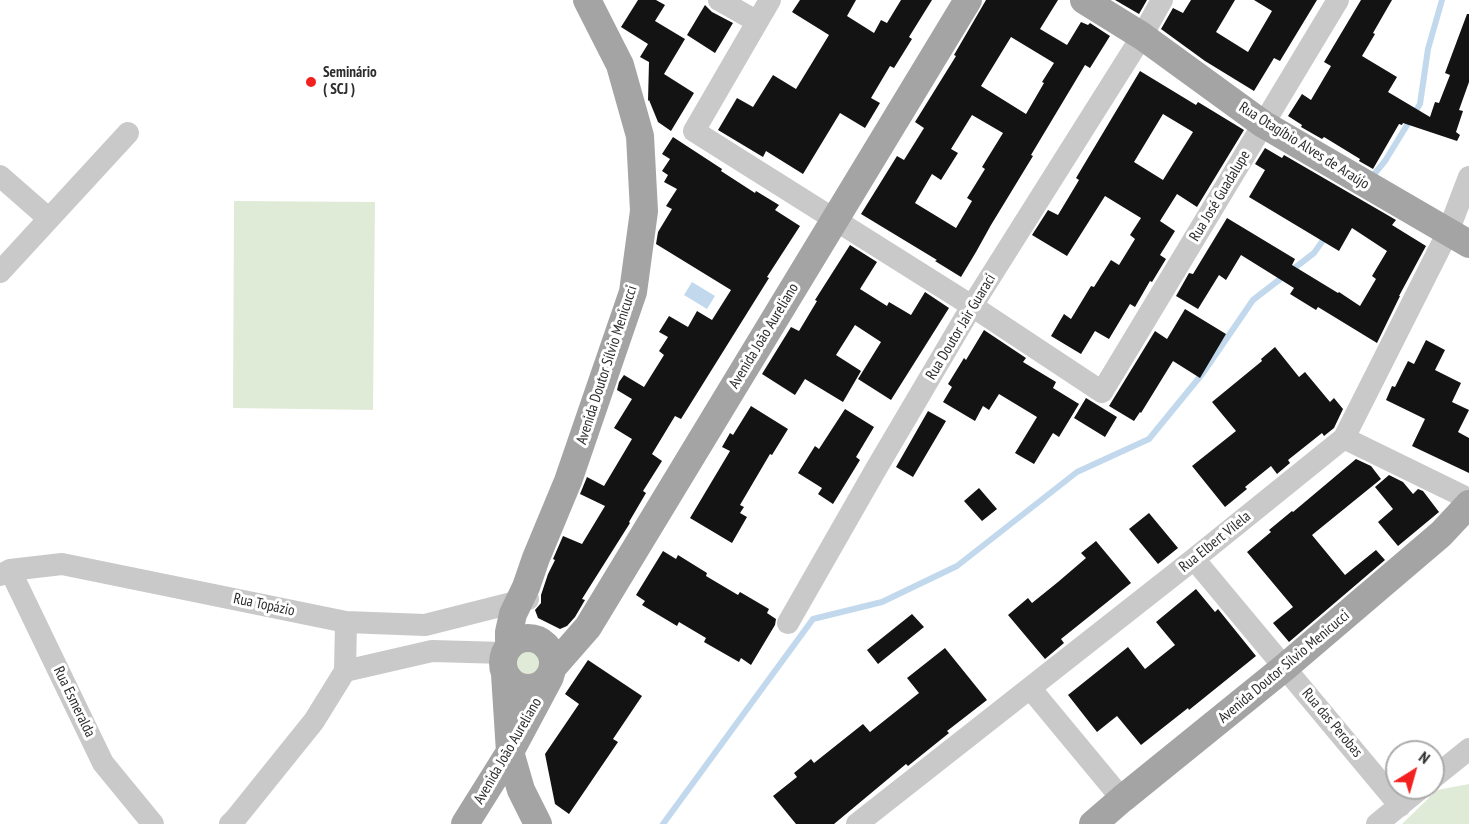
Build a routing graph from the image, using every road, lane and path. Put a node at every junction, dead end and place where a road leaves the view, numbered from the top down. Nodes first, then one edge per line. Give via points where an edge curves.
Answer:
1 (587, 0) edge
2 (719, 0) edge
3 (770, 0) edge
4 (968, 0) edge
5 (1084, 0) edge
6 (1162, 0) edge
7 (1338, 0) edge
8 (756, 21) junction
9 (1142, 36) junction
10 (1263, 124) junction
11 (128, 133) dead end
12 (0, 176) edge
13 (1469, 177) edge
14 (48, 218) junction
15 (835, 220) junction
16 (1459, 238) edge
17 (0, 272) edge
18 (972, 306) junction
19 (1344, 438) junction
20 (1469, 498) edge
21 (1469, 504) edge
22 (1194, 559) junction
23 (5, 572) edge
24 (524, 596) junction
25 (346, 622) junction
26 (788, 622) dead end
27 (425, 625) junction
28 (432, 651) junction
29 (528, 657) junction
30 (1285, 668) junction
31 (345, 671) junction
32 (1030, 688) junction
33 (1469, 748) edge
34 (510, 752) junction
35 (1450, 770) edge
36 (1122, 799) junction
37 (1407, 800) edge
38 (1400, 806) junction
39 (866, 821) edge
40 (153, 824) edge
41 (230, 824) edge
42 (465, 824) edge
43 (538, 824) edge
44 (1093, 824) edge
45 (1377, 824) edge

1 - 24 main road, Avenida Doutor Sílvio Menicucci via 620,65 640,136 644,211 633,292
2 - 8 street
3 - 8 street
4 - 15 main road, Avenida João Aureliano
5 - 9 main road, Rua Otagíbio Alves de Araújo
6 - 9 street, Rua Doutor Jair Guaraci
7 - 10 street, Rua José Guadalupe
8 - 15 street via 694,131
9 - 10 main road, Rua Otagíbio Alves de Araújo
9 - 18 street, Rua Doutor Jair Guaraci
10 - 16 main road, Rua Otagíbio Alves de Araújo
10 - 18 street, Rua José Guadalupe via 1102,392
11 - 14 street
12 - 14 street
13 - 16 street, Rua Elbert Vilela
14 - 17 street
15 - 18 street
15 - 29 main road, Avenida João Aureliano via 588,627
16 - 19 street, Rua Elbert Vilela
18 - 26 street, Rua Doutor Jair Guaraci
19 - 20 street
19 - 22 street, Rua Elbert Vilela
21 - 30 main road, Avenida Doutor Sílvio Menicucci via 1441,534
22 - 30 street, Rua das Perobas
22 - 32 street, Rua Elbert Vilela
23 - 25 street, Rua Topázio via 62,564
23 - 40 street, Rua Esmeralda via 103,763
24 - 27 street, Rua Topázio
24 - 29 main road, Avenida Doutor Sílvio Menicucci via 510,623
25 - 27 street, Rua Topázio
25 - 31 street
27 - 28 street
28 - 29 street
28 - 31 street
29 - 34 main road, Avenida João Aureliano
29 - 34 main road, Avenida Doutor Sílvio Menicucci
30 - 36 main road, Avenida Doutor Sílvio Menicucci
30 - 38 street, Rua das Perobas
31 - 41 street via 314,721
32 - 36 street
32 - 39 street, Rua Elbert Vilela
33 - 35 street
34 - 42 main road, Avenida João Aureliano
34 - 43 main road, Avenida Doutor Sílvio Menicucci via 521,790
36 - 44 main road, Avenida Doutor Sílvio Menicucci
37 - 38 street
38 - 45 street

